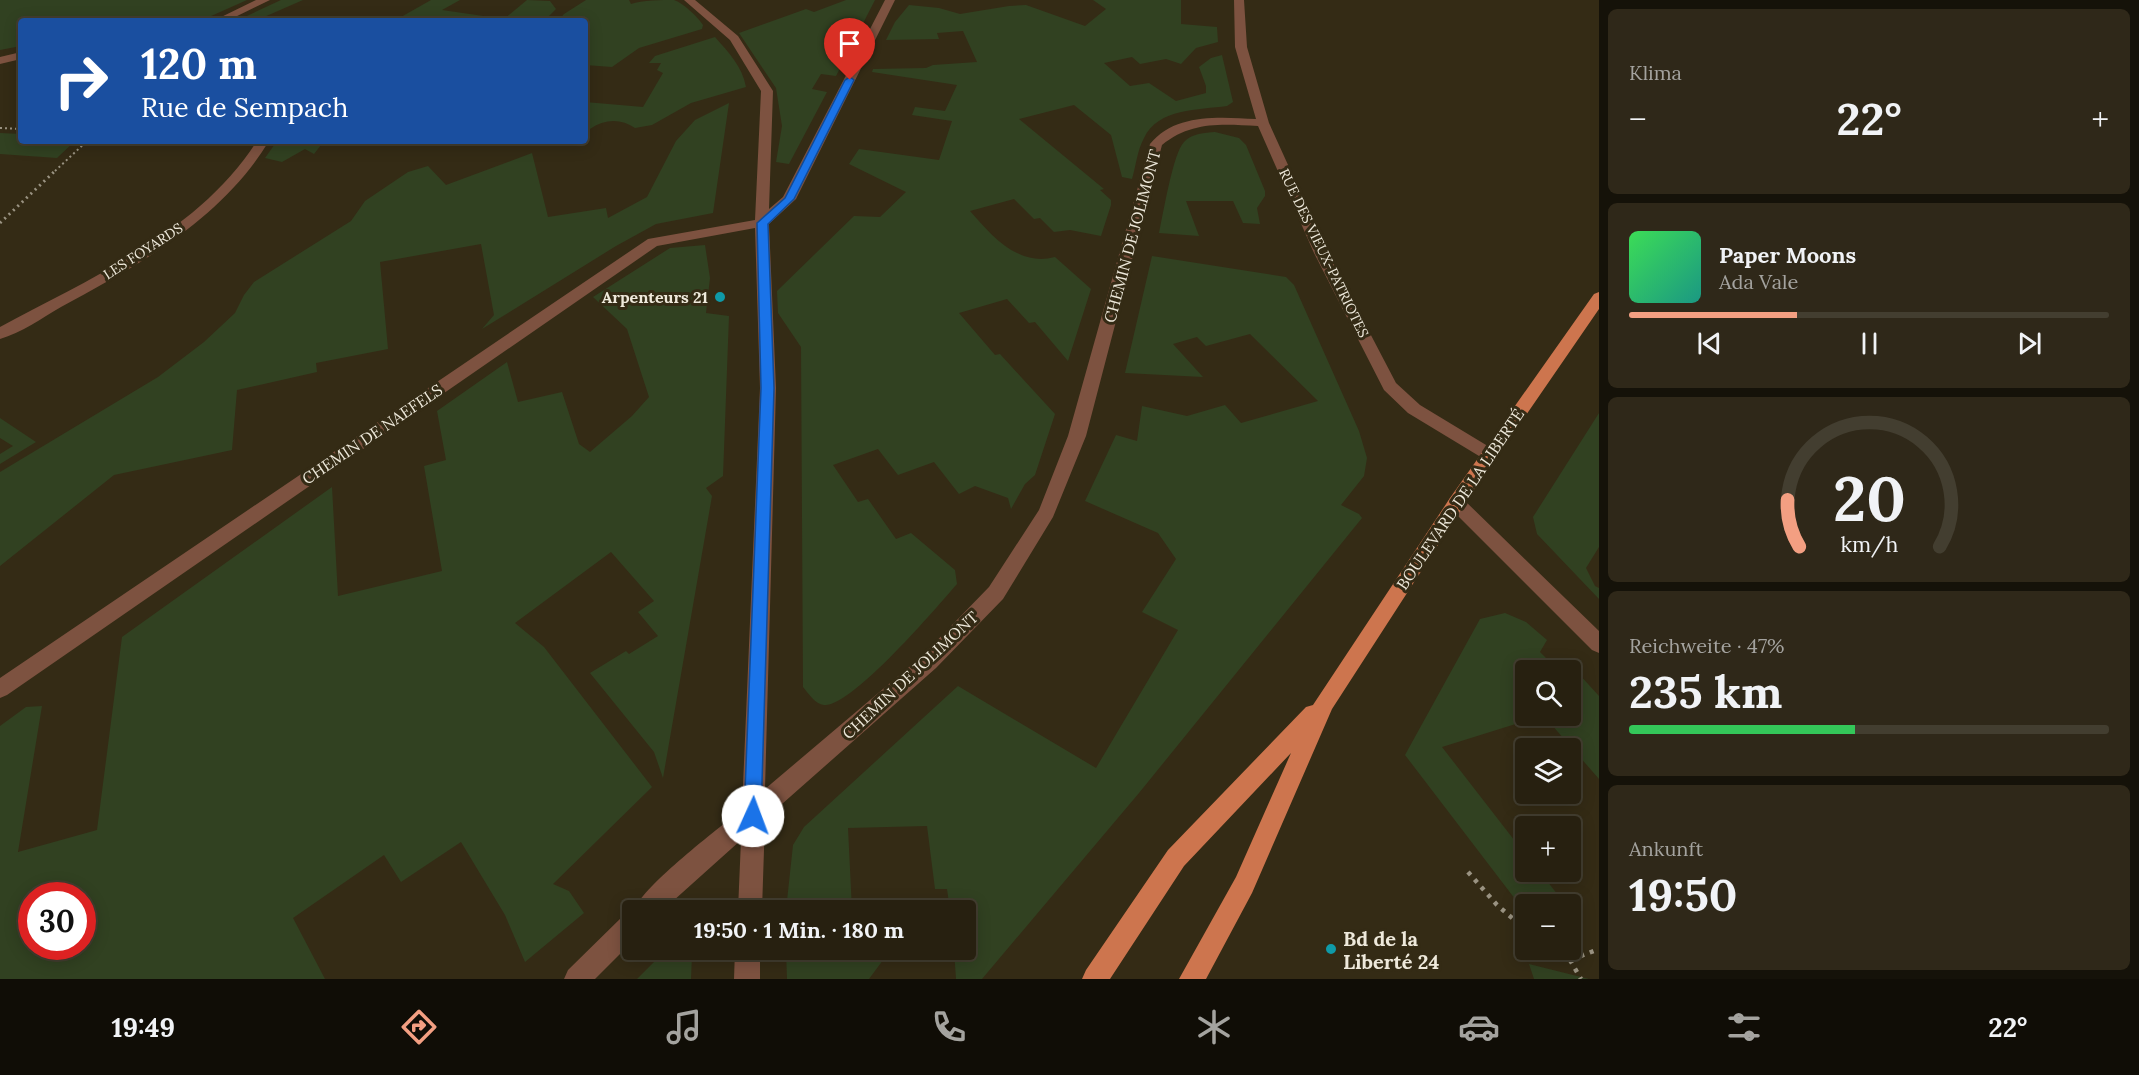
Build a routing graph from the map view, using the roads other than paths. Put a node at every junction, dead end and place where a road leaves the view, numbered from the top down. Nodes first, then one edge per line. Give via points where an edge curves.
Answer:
1 (265, 0) edge
2 (689, 0) edge
3 (890, 0) edge
4 (1239, 0) edge
5 (225, 18) edge
6 (18, 56) edge
7 (0, 61) edge
8 (1263, 123) junction
9 (261, 144) edge
10 (762, 223) junction
11 (1599, 297) edge
12 (0, 334) edge
13 (1490, 455) junction
14 (1456, 503) junction
15 (1599, 644) edge
16 (0, 689) edge
17 (1323, 704) junction
18 (753, 816) junction
19 (656, 900) edge
20 (750, 900) edge
21 (622, 935) edge
22 (748, 960) edge
23 (577, 979) edge
24 (747, 979) edge
25 (1095, 979) edge
26 (1192, 979) edge

1 - 5 street
2 - 10 street via 734,38 767,91
3 - 10 street via 789,199
4 - 8 street, RUE DES VIEUX-PATRIOTES via 1241,47
6 - 7 street
8 - 13 street, RUE DES VIEUX-PATRIOTES via 1321,253 1390,386 1414,409
8 - 18 street, CHEMIN DE JOLIMONT via 1191,122 1169,131 1156,144 1077,436 1047,512 996,593 929,662
9 - 12 street, LES FOYARDS via 242,174 203,211 134,259
10 - 16 street, CHEMIN DE NAEFELS via 653,242
10 - 18 street via 768,388
11 - 13 main road, BOULEVARD DE LA LIBERTÉ
13 - 14 main road, BOULEVARD DE LA LIBERTÉ
14 - 15 street
14 - 17 main road, BOULEVARD DE LA LIBERTÉ
17 - 25 main road, BOULEVARD DE LA LIBERTÉ via 1176,858
17 - 26 main road, BOULEVARD DE LA LIBERTÉ via 1244,885
18 - 19 street, CHEMIN DE JOLIMONT
18 - 20 street
21 - 23 street
22 - 24 street

